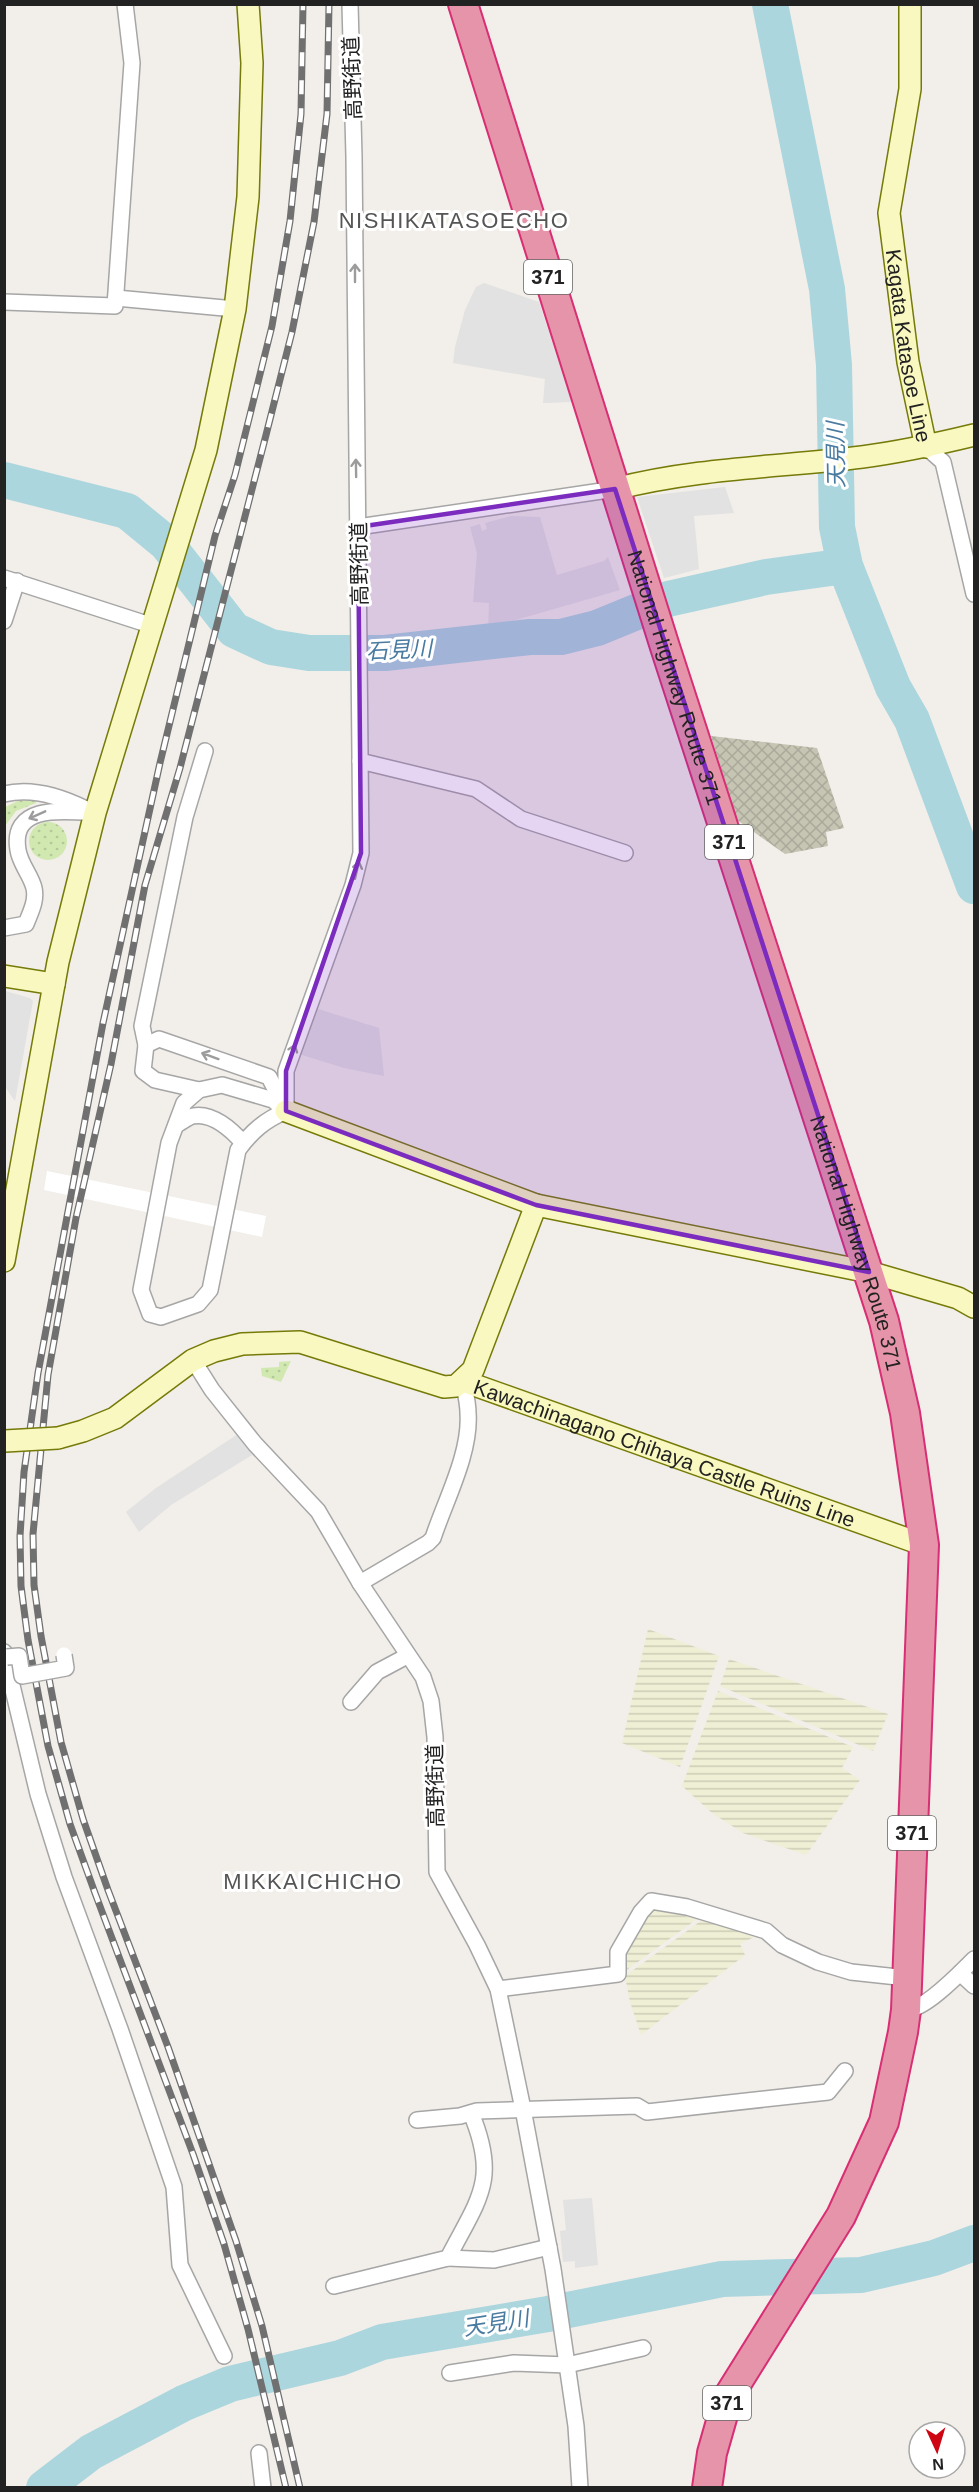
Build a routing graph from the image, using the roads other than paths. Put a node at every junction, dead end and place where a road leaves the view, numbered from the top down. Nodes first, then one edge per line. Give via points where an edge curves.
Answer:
1 (124, 4) edge
2 (248, 4) edge
3 (350, 4) edge
4 (463, 4) edge
5 (910, 4) edge
6 (116, 298) junction
7 (4, 302) edge
8 (235, 309) junction
9 (975, 435) edge
10 (926, 447) junction
11 (615, 489) junction
12 (358, 527) junction
13 (970, 557) edge
14 (11, 579) edge
15 (975, 594) edge
16 (4, 621) edge
17 (153, 626) junction
18 (205, 751) dead end
19 (360, 761) junction
20 (4, 794) edge
21 (95, 813) junction
22 (625, 853) dead end
23 (4, 928) edge
24 (4, 976) edge
25 (54, 984) junction
26 (146, 1045) junction
27 (199, 1090) junction
28 (286, 1111) junction
29 (176, 1125) junction
30 (243, 1143) junction
31 (536, 1205) junction
32 (4, 1261) edge
33 (869, 1272) junction
34 (975, 1307) edge
35 (193, 1360) junction
36 (464, 1381) junction
37 (5, 1441) edge
38 (924, 1545) junction
39 (360, 1583) junction
40 (6, 1654) edge
41 (64, 1655) dead end
42 (407, 1656) junction
43 (351, 1702) dead end
44 (975, 1959) edge
45 (960, 1973) junction
46 (907, 1978) junction
47 (975, 1986) edge
48 (498, 1989) junction
49 (906, 2010) junction
50 (845, 2071) dead end
51 (523, 2109) junction
52 (471, 2112) junction
53 (417, 2120) dead end
54 (549, 2247) junction
55 (448, 2258) junction
56 (334, 2286) dead end
57 (643, 2348) dead end
58 (224, 2356) dead end
59 (566, 2359) junction
60 (450, 2373) dead end
61 (259, 2453) dead end
62 (263, 2487) edge
63 (580, 2487) edge
64 (707, 2487) edge

1 - 6 street via 132,63
2 - 8 main road via 252,63 248,197
12 -> 3 street, 高野街道
4 - 11 highway, National Highway Route 371 / 371
5 - 10 main road, Kagata Katasoe Line via 910,89 889,213 908,362
6 - 7 street via 116,306
6 - 8 street
8 - 17 main road via 206,450
9 - 10 main road
10 - 11 main road, Kagata Katasoe Line via 656,478
10 - 13 street via 943,462 958,532
11 - 12 street
11 - 33 highway, National Highway Route 371 / 371
12 - 19 street, 高野街道
13 - 15 street
14 - 16 street
14 - 17 street
17 - 21 main road
18 - 26 street via 185,817 142,1026
19 - 22 street via 476,789 522,819
28 -> 19 street, 高野街道 via 285,1071 361,853
20 - 21 street via 39,793 65,799
21 -> 23 street via 46,810 27,819 18,833 18,849 34,888 34,904 26,924
21 - 25 main road
24 - 25 main road
25 - 32 main road
26 - 27 street via 142,1071 155,1080
28 -> 26 street via 269,1077 159,1039
27 - 28 street via 222,1085 244,1090 273,1100
27 - 29 street via 184,1103
28 - 30 street via 267,1119
28 - 31 main road
29 - 30 street via 194,1116 213,1119 233,1131
29 - 30 street via 169,1143 141,1290 150,1314 161,1317 198,1304 210,1290 238,1150
31 - 33 main road
31 - 36 main road via 472,1370
33 - 34 main road via 958,1298
33 - 38 highway, National Highway Route 371 / 371 via 905,1413
35 - 36 main road, Kawachinagano Chihaya Castle Ruins Line via 242,1344 300,1342 444,1388
35 - 37 main road, Kawachinagano Chihaya Castle Ruins Line, bridge via 115,1418 58,1438
35 - 39 street, 高野街道 via 255,1444 318,1511
36 - 38 main road, Kawachinagano Chihaya Castle Ruins Line
36 - 39 street via 469,1415 465,1442 433,1538
38 - 46 highway, National Highway Route 371 / 371
39 - 42 street, 高野街道
40 - 41 street, bridge via 19,1656 22,1676 66,1668
40 - 58 street via 38,1794 57,1856 174,2187 180,2265
42 - 43 street via 377,1672
42 - 48 street, 高野街道 via 423,1677 431,1701 437,1872
44 - 45 street
45 - 47 street
45 - 49 street via 914,2010
46 - 48 street via 851,1972 782,1945 766,1931 687,1907 651,1901 618,1952 618,1974
46 - 49 highway, National Highway Route 371 / 371
48 - 51 street, 高野街道
49 - 64 highway, National Highway Route 371 / 371 via 884,2122 841,2216 728,2397
50 - 51 street via 828,2092 647,2112 637,2106
51 - 52 street
51 - 54 street, 高野街道
52 - 53 street
52 - 55 street via 485,2156 483,2186
54 - 55 street via 494,2260
54 - 59 street, 高野街道
55 - 56 street
57 - 59 street
59 - 60 street
59 - 63 street, 高野街道
61 - 62 street

